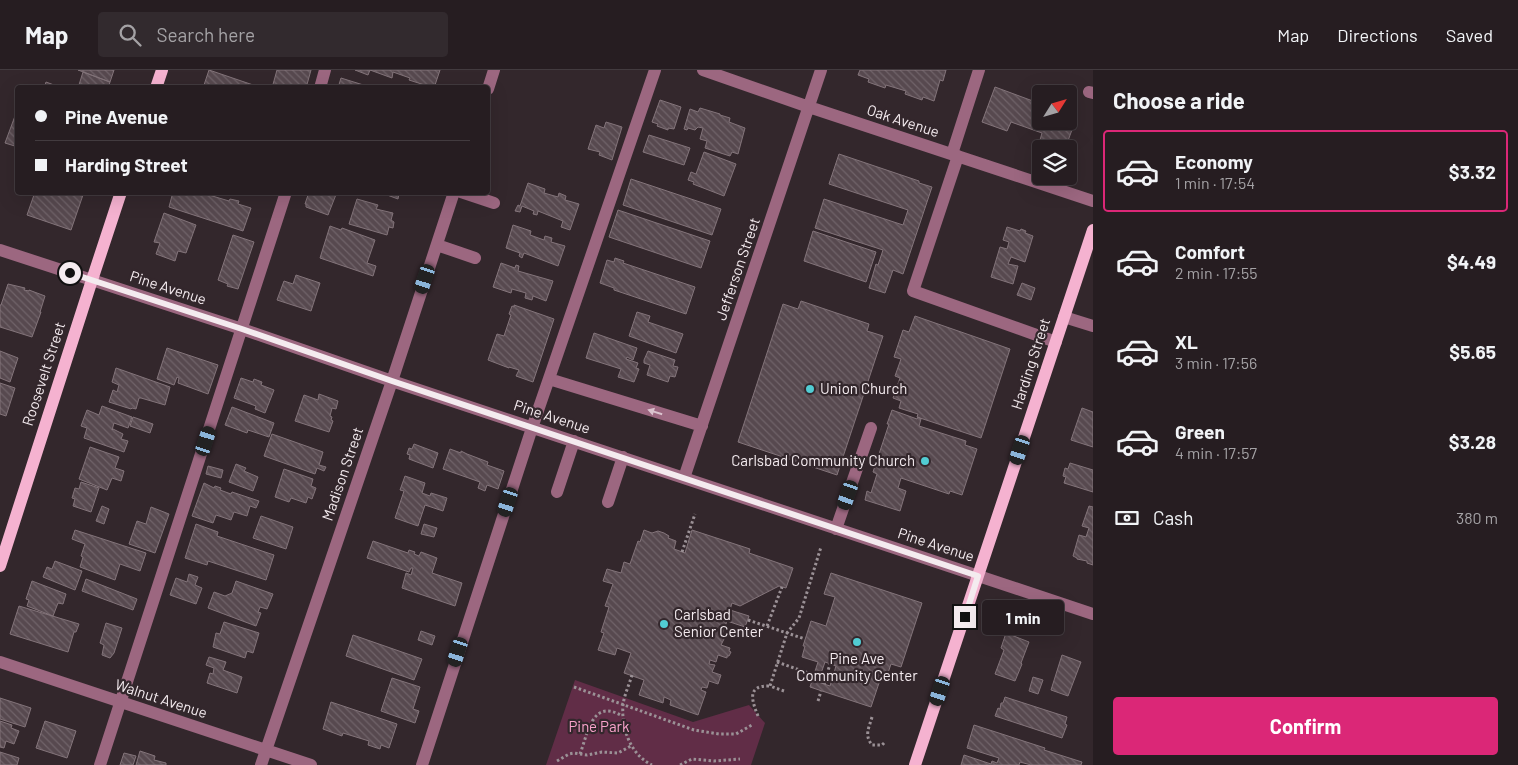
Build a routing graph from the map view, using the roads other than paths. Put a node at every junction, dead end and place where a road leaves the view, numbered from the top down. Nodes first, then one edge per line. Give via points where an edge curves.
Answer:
1 (162, 70) edge
2 (325, 70) edge
3 (494, 70) edge
4 (655, 70) edge
5 (703, 70) edge
6 (821, 70) edge
7 (979, 70) edge
8 (157, 85) edge
9 (321, 85) edge
10 (489, 85) edge
11 (809, 107) junction
12 (955, 155) junction
13 (120, 195) edge
14 (285, 195) edge
15 (453, 195) edge
16 (470, 195) edge
17 (1093, 201) edge
18 (494, 203) dead end
19 (1093, 230) edge
20 (437, 244) junction
21 (0, 250) edge
22 (476, 258) dead end
23 (92, 280) junction
24 (1064, 317) junction
25 (1093, 326) edge
26 (242, 329) junction
27 (1056, 342) junction
28 (549, 378) junction
29 (392, 381) junction
30 (702, 426) junction
31 (532, 428) junction
32 (871, 428) dead end
33 (574, 441) junction
34 (623, 458) junction
35 (684, 478) junction
36 (556, 492) dead end
37 (608, 502) dead end
38 (836, 529) junction
39 (0, 566) edge
40 (978, 576) junction
41 (1093, 614) edge
42 (0, 662) edge
43 (121, 703) junction
44 (266, 750) junction
45 (100, 765) edge
46 (261, 765) edge
47 (311, 765) edge
48 (422, 765) edge
49 (915, 765) edge

1 - 8 main road
2 - 9 street
3 - 10 street
4 - 28 street
5 - 11 street, Oak Avenue
6 - 11 street, Jefferson Street
7 - 12 street
11 - 12 street, Oak Avenue
11 - 30 street, Jefferson Street
12 - 17 street, Oak Avenue
12 - 27 street via 913,291
13 - 23 main road, Roosevelt Street
14 - 26 street
15 - 20 street, Madison Street
16 - 18 street
19 - 24 main road, Harding Street
20 - 22 street
20 - 29 street, Madison Street
21 - 23 street, Pine Avenue
23 - 26 street, Pine Avenue
23 - 39 main road, Roosevelt Street
24 - 25 street
24 - 27 main road, Harding Street
26 - 29 street, Pine Avenue
26 - 43 street
27 - 40 main road, Harding Street
30 -> 28 street
28 - 31 street
29 - 31 street, Pine Avenue
29 - 44 street, Madison Street
30 - 35 street, Jefferson Street
31 - 33 street, Pine Avenue
31 - 48 street
32 - 38 street
33 - 34 street, Pine Avenue
33 - 36 street
34 - 35 street, Pine Avenue
34 - 37 street
35 - 38 street, Pine Avenue
38 - 40 street, Pine Avenue
40 - 41 street, Pine Avenue
40 - 49 main road, Harding Street
42 - 43 street, Walnut Avenue
43 - 44 street, Walnut Avenue
43 - 45 street
44 - 46 street, Madison Street
44 - 47 street, Walnut Avenue

